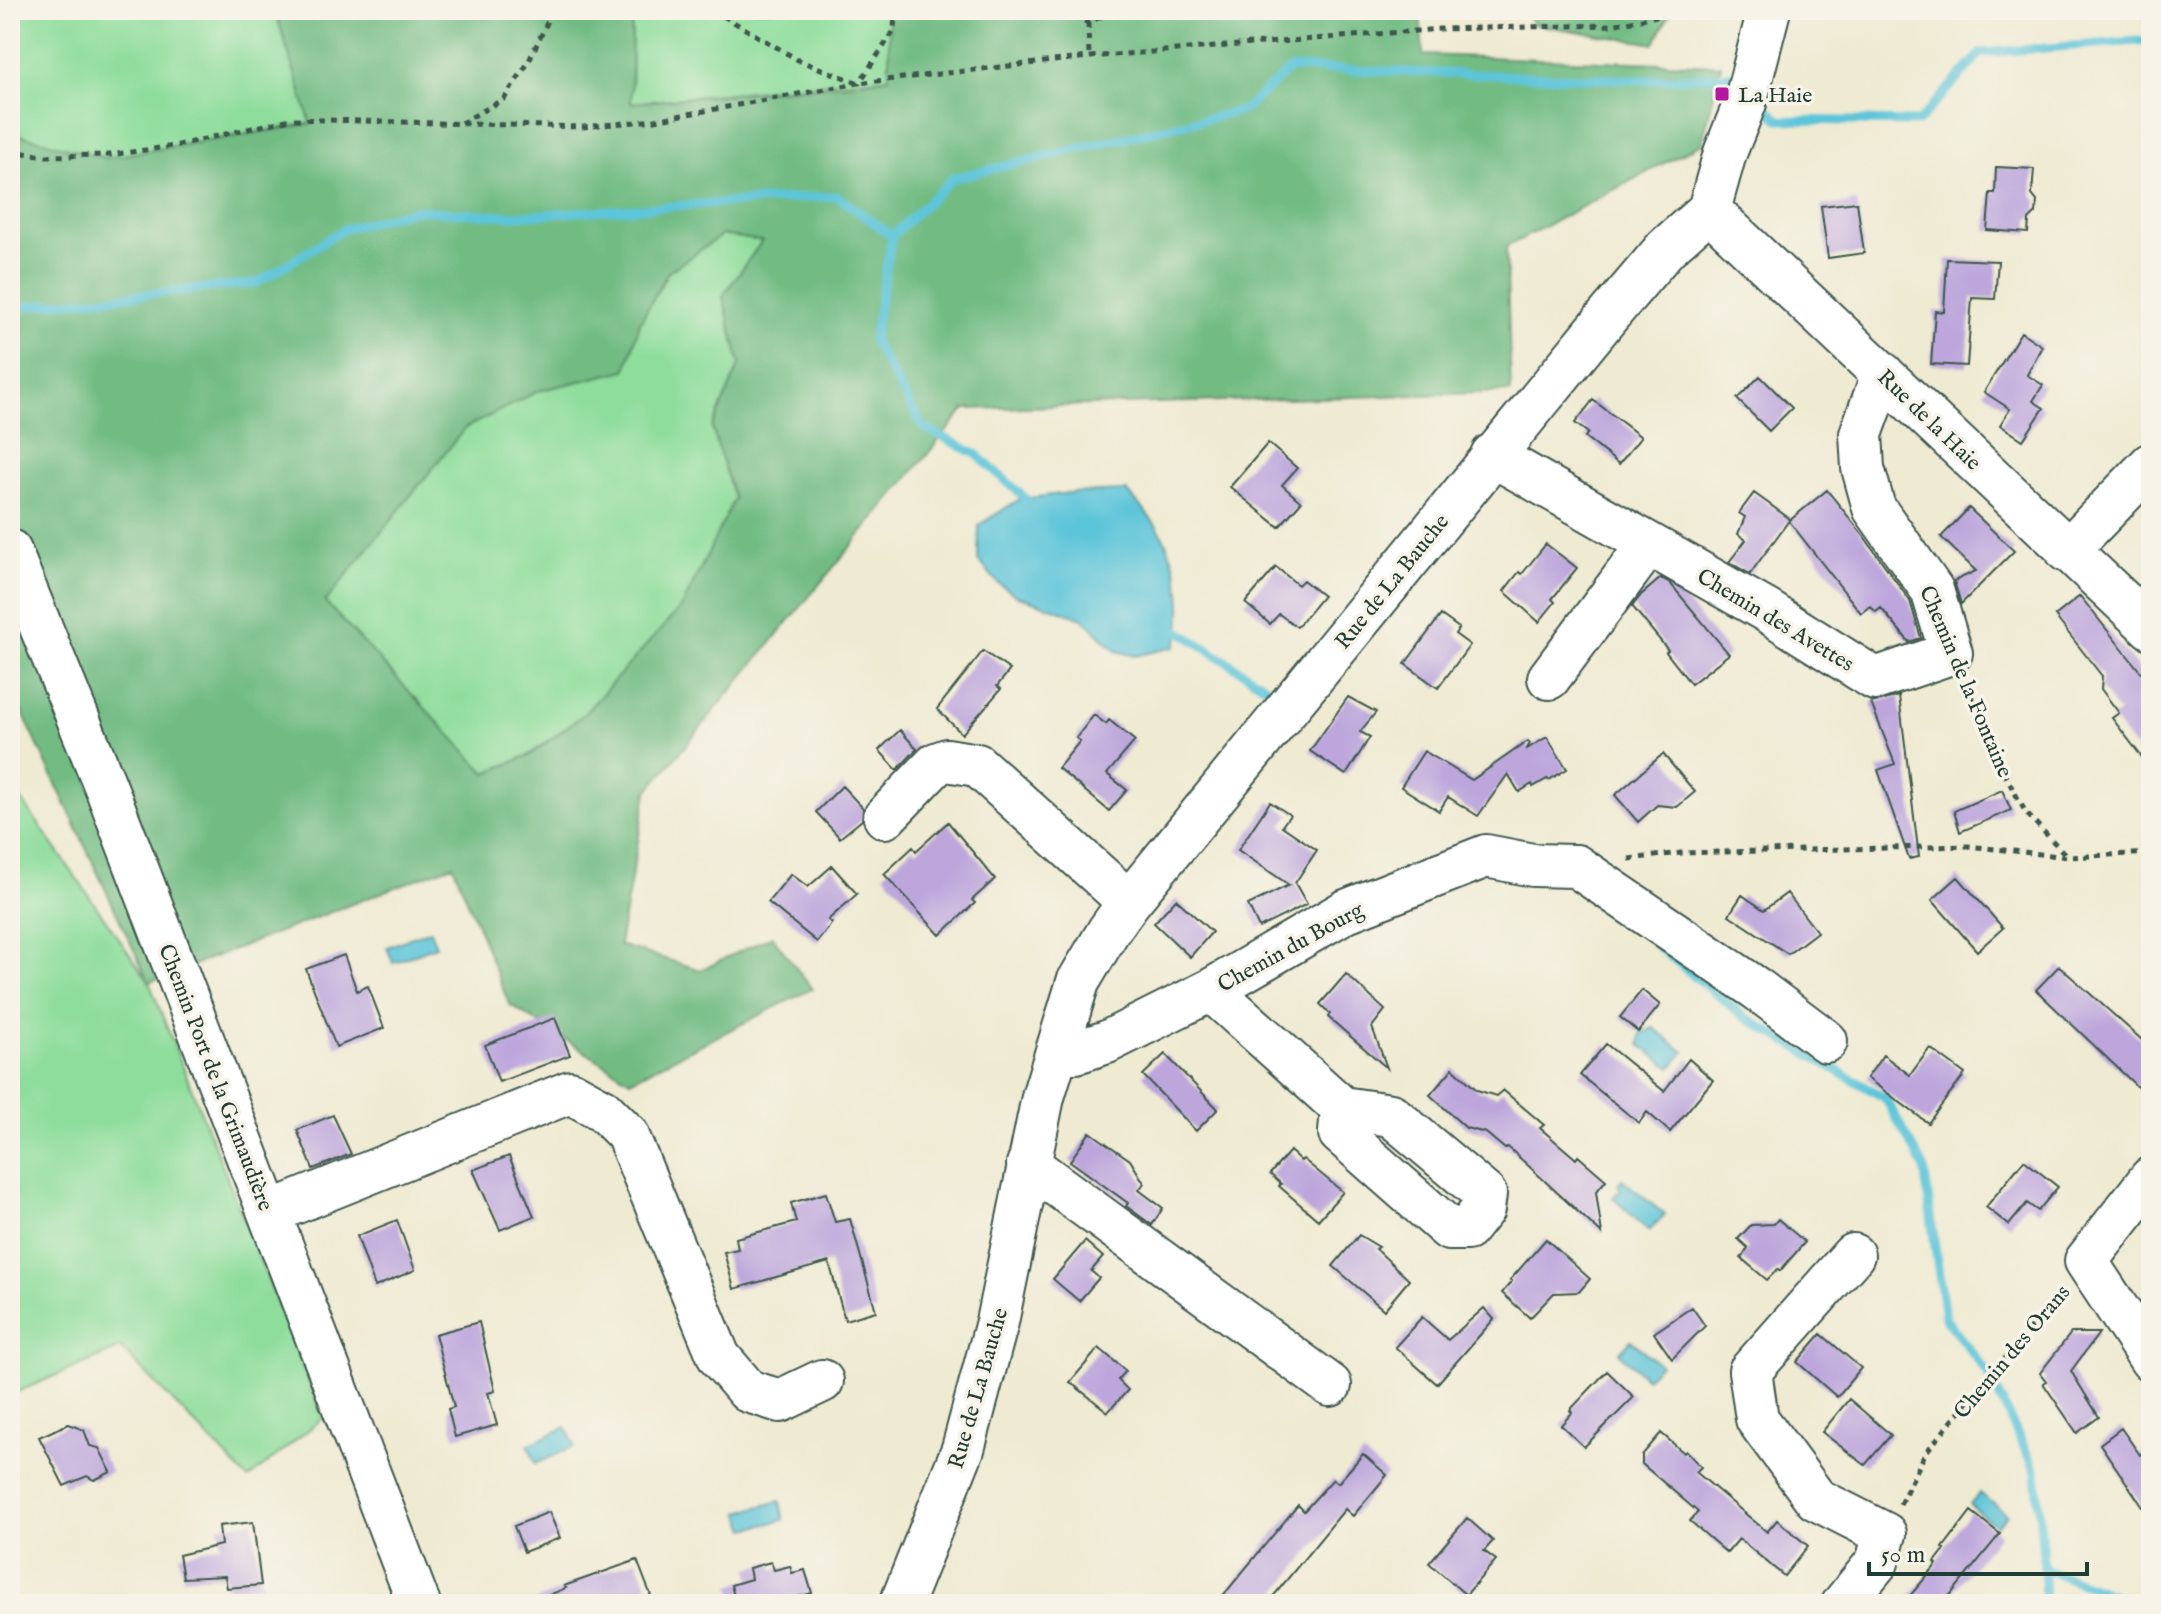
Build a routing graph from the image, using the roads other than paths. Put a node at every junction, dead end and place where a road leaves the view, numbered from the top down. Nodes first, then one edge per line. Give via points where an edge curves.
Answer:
1 (1769, 10) edge
2 (1709, 210) junction
3 (1883, 374) junction
4 (1492, 455) junction
5 (2151, 464) edge
6 (1649, 544) junction
7 (10, 551) edge
8 (2067, 551) junction
9 (19, 593) edge
10 (2151, 628) edge
11 (1951, 653) joint
12 (1549, 678) dead end
13 (885, 817) dead end
14 (1129, 902) junction
15 (1211, 990) junction
16 (1826, 1041) dead end
17 (1057, 1051) junction
18 (1342, 1108) dead end
19 (1028, 1164) junction
20 (2151, 1178) edge
21 (269, 1213) junction
22 (1853, 1255) dead end
23 (2151, 1360) edge
24 (822, 1381) dead end
25 (1330, 1385) dead end
26 (419, 1604) edge
27 (901, 1604) edge
28 (1843, 1604) edge

1 - 2 street
2 - 3 street, Rue de la Haie
2 - 4 street, Rue de La Bauche via 1666,248
3 - 8 street, Rue de la Haie
3 - 11 street, Chemin de la Fontaine via 1861,434 1863,468 1874,508 1932,590
4 - 6 street, Chemin des Avettes
4 - 14 street, Rue de La Bauche
5 - 8 street
6 - 11 street, Chemin des Avettes via 1875,679
6 - 12 street
7 - 9 street, Chemin Port de la Grimaudière
8 - 10 street, Rue de la Haie
9 - 21 street, Chemin Port de la Grimaudière via 107,790
13 - 14 street via 936,764 947,760 977,765
14 - 17 street, Rue de La Bauche via 1078,982
15 - 16 street, Chemin du Bourg via 1346,911 1486,856 1576,866
15 - 17 street, Chemin du Bourg via 1107,1042 1076,1052
15 - 18 street
17 - 19 street, Rue de La Bauche
19 - 25 street
19 - 27 street, Rue de La Bauche via 997,1322 963,1449
20 - 23 street via 2086,1261
21 - 24 street via 570,1092 603,1110 627,1134 719,1357 748,1391 780,1401
21 - 26 street, Chemin Port de la Grimaudière
22 - 28 street via 1750,1371 1757,1419 1816,1499 1885,1534 1877,1562

